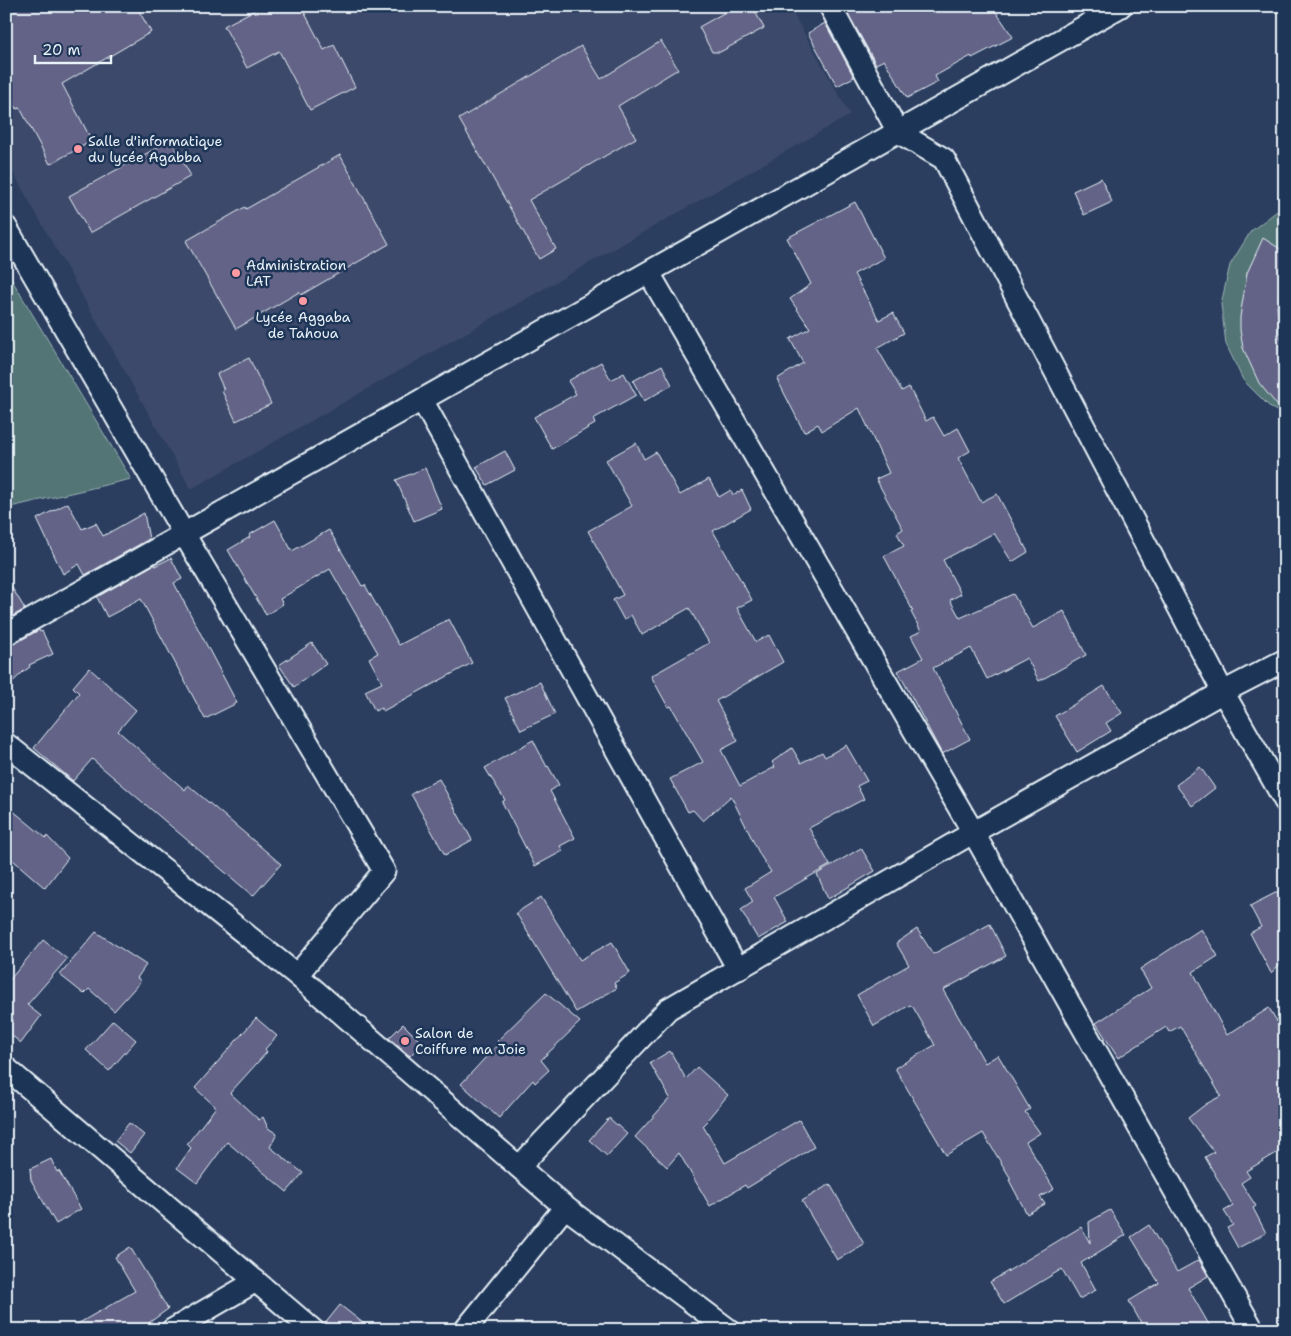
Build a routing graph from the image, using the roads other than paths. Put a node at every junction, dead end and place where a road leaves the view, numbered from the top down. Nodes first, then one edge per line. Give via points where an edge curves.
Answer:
1 (830, 6) edge
2 (1121, 6) edge
3 (898, 132) junction
4 (6, 227) edge
5 (649, 272) junction
6 (422, 400) junction
7 (184, 534) junction
8 (6, 634) edge
9 (1285, 660) edge
10 (1223, 692) junction
11 (6, 744) edge
12 (1285, 801) edge
13 (973, 832) junction
14 (738, 969) junction
15 (297, 975) junction
16 (6, 1068) edge
17 (519, 1167) junction
18 (565, 1207) junction
19 (256, 1281) junction
20 (172, 1330) edge
21 (312, 1330) edge
22 (465, 1330) edge
23 (729, 1330) edge
24 (1253, 1330) edge

1 - 3 street
2 - 3 street
3 - 5 street
3 - 10 street via 944,159
4 - 7 street
5 - 6 street
5 - 13 street
6 - 7 street
6 - 14 street
7 - 8 street
7 - 15 street via 384,871
9 - 10 street
10 - 12 street
10 - 13 street
11 - 15 street
13 - 14 street
13 - 24 street
14 - 17 street via 668,1009
15 - 17 street
16 - 19 street
17 - 18 street
18 - 22 street
18 - 23 street
19 - 20 street
19 - 21 street

